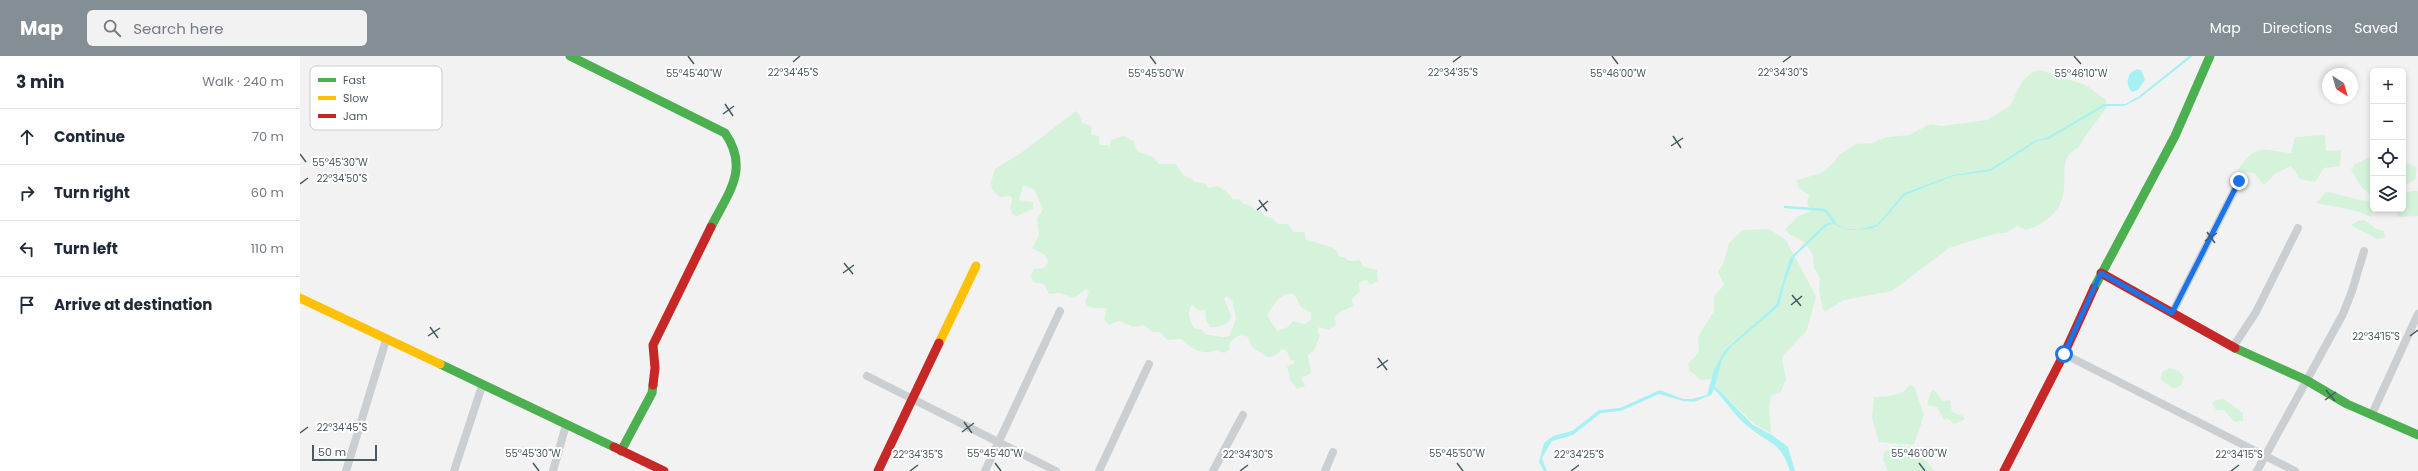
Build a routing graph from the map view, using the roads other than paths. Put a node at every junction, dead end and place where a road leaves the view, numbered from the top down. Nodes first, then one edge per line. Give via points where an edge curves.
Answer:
1 (570, 56) edge
2 (2210, 56) edge
3 (2239, 181) dead end
4 (2298, 228) dead end
5 (2364, 251) dead end
6 (976, 266) dead end
7 (2101, 273) junction
8 (300, 298) edge
9 (1060, 311) dead end
10 (2172, 313) junction
11 (2418, 314) edge
12 (386, 340) junction
13 (2233, 347) junction
14 (2064, 354) junction
15 (1149, 364) dead end
16 (867, 376) dead end
17 (2306, 380) junction
18 (482, 386) junction
19 (912, 399) junction
20 (2372, 414) junction
21 (1243, 415) dead end
22 (566, 425) junction
23 (2418, 435) edge
24 (999, 442) junction
25 (621, 450) junction
26 (1334, 452) dead end
27 (2265, 456) junction
28 (659, 470) edge
29 (346, 471) edge
30 (454, 471) edge
31 (553, 471) edge
32 (878, 471) edge
33 (986, 471) edge
34 (1056, 471) edge
35 (1099, 471) edge
36 (1213, 471) edge
37 (1324, 471) edge
38 (2004, 471) edge
39 (2257, 471) edge
40 (2295, 471) edge

1 - 25 street via 725,133 734,145 740,161 737,175 653,345 655,368 652,393
2 - 7 street via 2175,136
3 - 10 street
4 - 13 street via 2256,312
5 - 17 street via 2343,314
6 - 19 street
7 - 10 street
7 - 14 street
8 - 12 street
9 - 24 street
10 - 13 street
11 - 20 street
12 - 18 street
12 - 29 street
13 - 17 street
14 - 27 street
14 - 38 street
15 - 35 street
16 - 19 street
17 - 20 street via 2347,404
17 - 27 street
18 - 22 street
18 - 30 street
19 - 24 street
19 - 32 street
20 - 23 street
21 - 36 street
22 - 25 street
22 - 31 street
24 - 33 street
24 - 34 street
25 - 28 street
26 - 37 street
27 - 39 street
27 - 40 street

